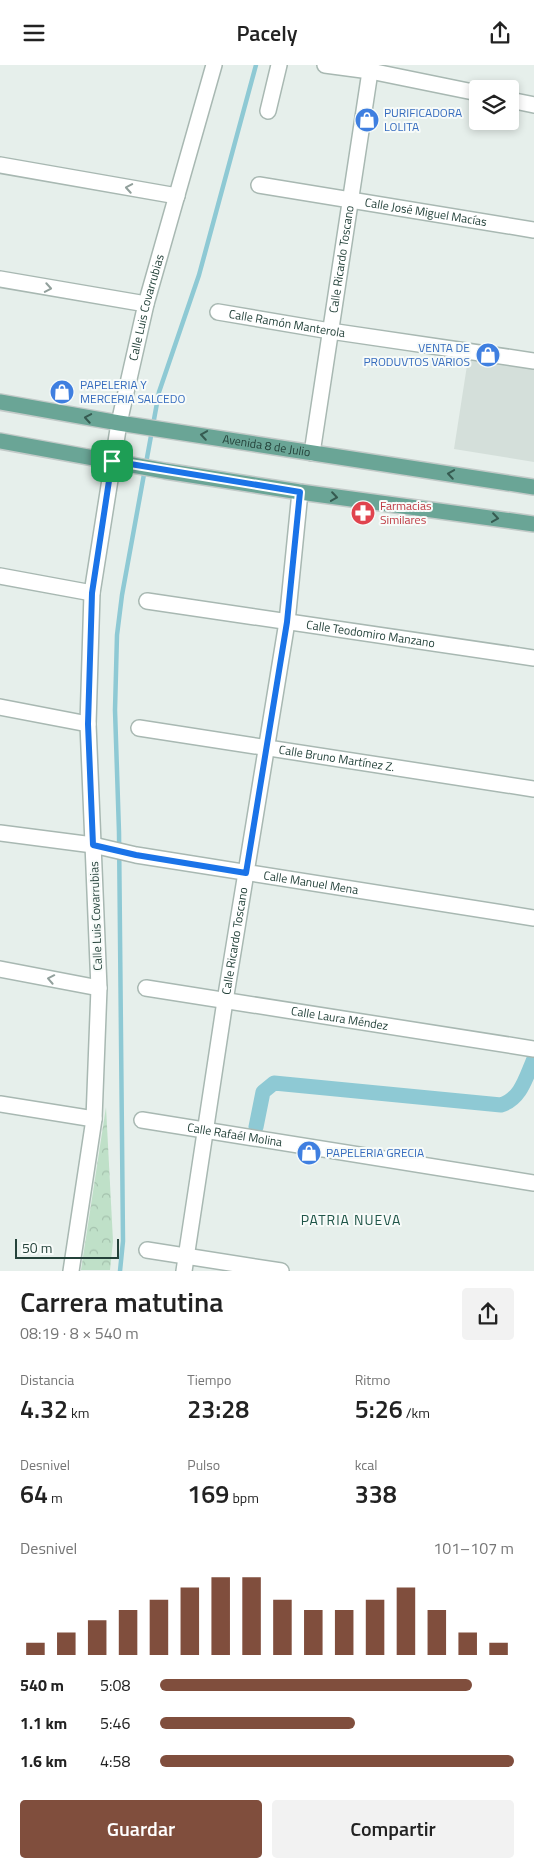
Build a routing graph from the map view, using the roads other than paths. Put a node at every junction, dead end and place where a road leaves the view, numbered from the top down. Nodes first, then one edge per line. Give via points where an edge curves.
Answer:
1 (214, 65) edge
2 (279, 65) edge
3 (325, 65) edge
4 (370, 68) edge
5 (469, 91) edge
6 (519, 102) edge
7 (534, 105) edge
8 (268, 111) dead end
9 (0, 165) edge
10 (259, 185) dead end
11 (177, 197) junction
12 (350, 201) junction
13 (534, 229) edge
14 (0, 279) edge
15 (146, 304) junction
16 (218, 311) dead end
17 (330, 331) junction
18 (534, 361) edge
19 (0, 402) edge
20 (119, 423) junction
21 (0, 441) edge
22 (312, 453) junction
23 (112, 461) junction
24 (534, 487) edge
25 (300, 492) junction
26 (534, 523) edge
27 (0, 576) edge
28 (92, 593) junction
29 (147, 601) dead end
30 (287, 622) junction
31 (534, 658) edge
32 (0, 707) edge
33 (88, 724) junction
34 (139, 728) dead end
35 (265, 748) junction
36 (534, 789) edge
37 (0, 833) edge
38 (96, 846) junction
39 (246, 873) junction
40 (534, 918) edge
41 (0, 969) edge
42 (99, 988) junction
43 (146, 988) dead end
44 (225, 1001) junction
45 (534, 1049) edge
46 (0, 1104) edge
47 (94, 1119) junction
48 (142, 1120) dead end
49 (205, 1130) junction
50 (534, 1183) edge
51 (147, 1250) dead end
52 (185, 1263) edge
53 (71, 1271) edge
54 (281, 1271) edge

1 - 11 street, Calle Luis Covarrubias
2 - 8 street
3 - 4 street
4 - 5 street
4 - 12 street, Calle Ricardo Toscano
6 - 7 street
11 -> 9 street
10 - 12 street, Calle José Miguel Macías
11 - 15 street, Calle Luis Covarrubias
12 - 13 street, Calle José Miguel Macías
12 - 17 street, Calle Ricardo Toscano
14 -> 15 street
15 - 20 street, Calle Luis Covarrubias
16 - 17 street, Calle Ramón Manterola
17 - 18 street, Calle Ramón Manterola
17 - 22 street, Calle Ricardo Toscano
20 -> 19 main road, Avenida 8 de Julio
22 -> 20 main road, Avenida 8 de Julio
20 - 23 street, Calle Luis Covarrubias
21 - 23 main road
24 -> 22 main road, Avenida 8 de Julio
23 - 25 main road
23 - 28 street, Calle Luis Covarrubias
25 -> 26 main road
25 - 30 street, Calle Ricardo Toscano
27 - 28 street
28 - 33 street, Calle Luis Covarrubias
29 - 30 street, Calle Teodomiro Manzano
30 - 31 street, Calle Teodomiro Manzano
30 - 35 street, Calle Ricardo Toscano
32 - 33 street
33 - 38 street, Calle Luis Covarrubias
34 - 35 street, Calle Bruno Martínez Z.
35 - 36 street, Calle Bruno Martínez Z.
35 - 39 street, Calle Ricardo Toscano
37 - 38 street, Calle Manuel Mena
38 - 39 street, Calle Manuel Mena
38 - 42 street, Calle Luis Covarrubias
39 - 40 street, Calle Manuel Mena
39 - 44 street, Calle Ricardo Toscano
42 -> 41 street
42 - 47 street, Calle Luis Covarrubias
43 - 44 street, Calle Laura Méndez
44 - 45 street, Calle Laura Méndez
44 - 49 street, Calle Ricardo Toscano
46 - 47 street
47 - 53 street, Calle Luis Covarrubias
48 - 49 street, Calle Rafaél Molina
49 - 50 street, Calle Rafaél Molina
49 - 52 street, Calle Ricardo Toscano
51 - 52 street
52 - 54 street

